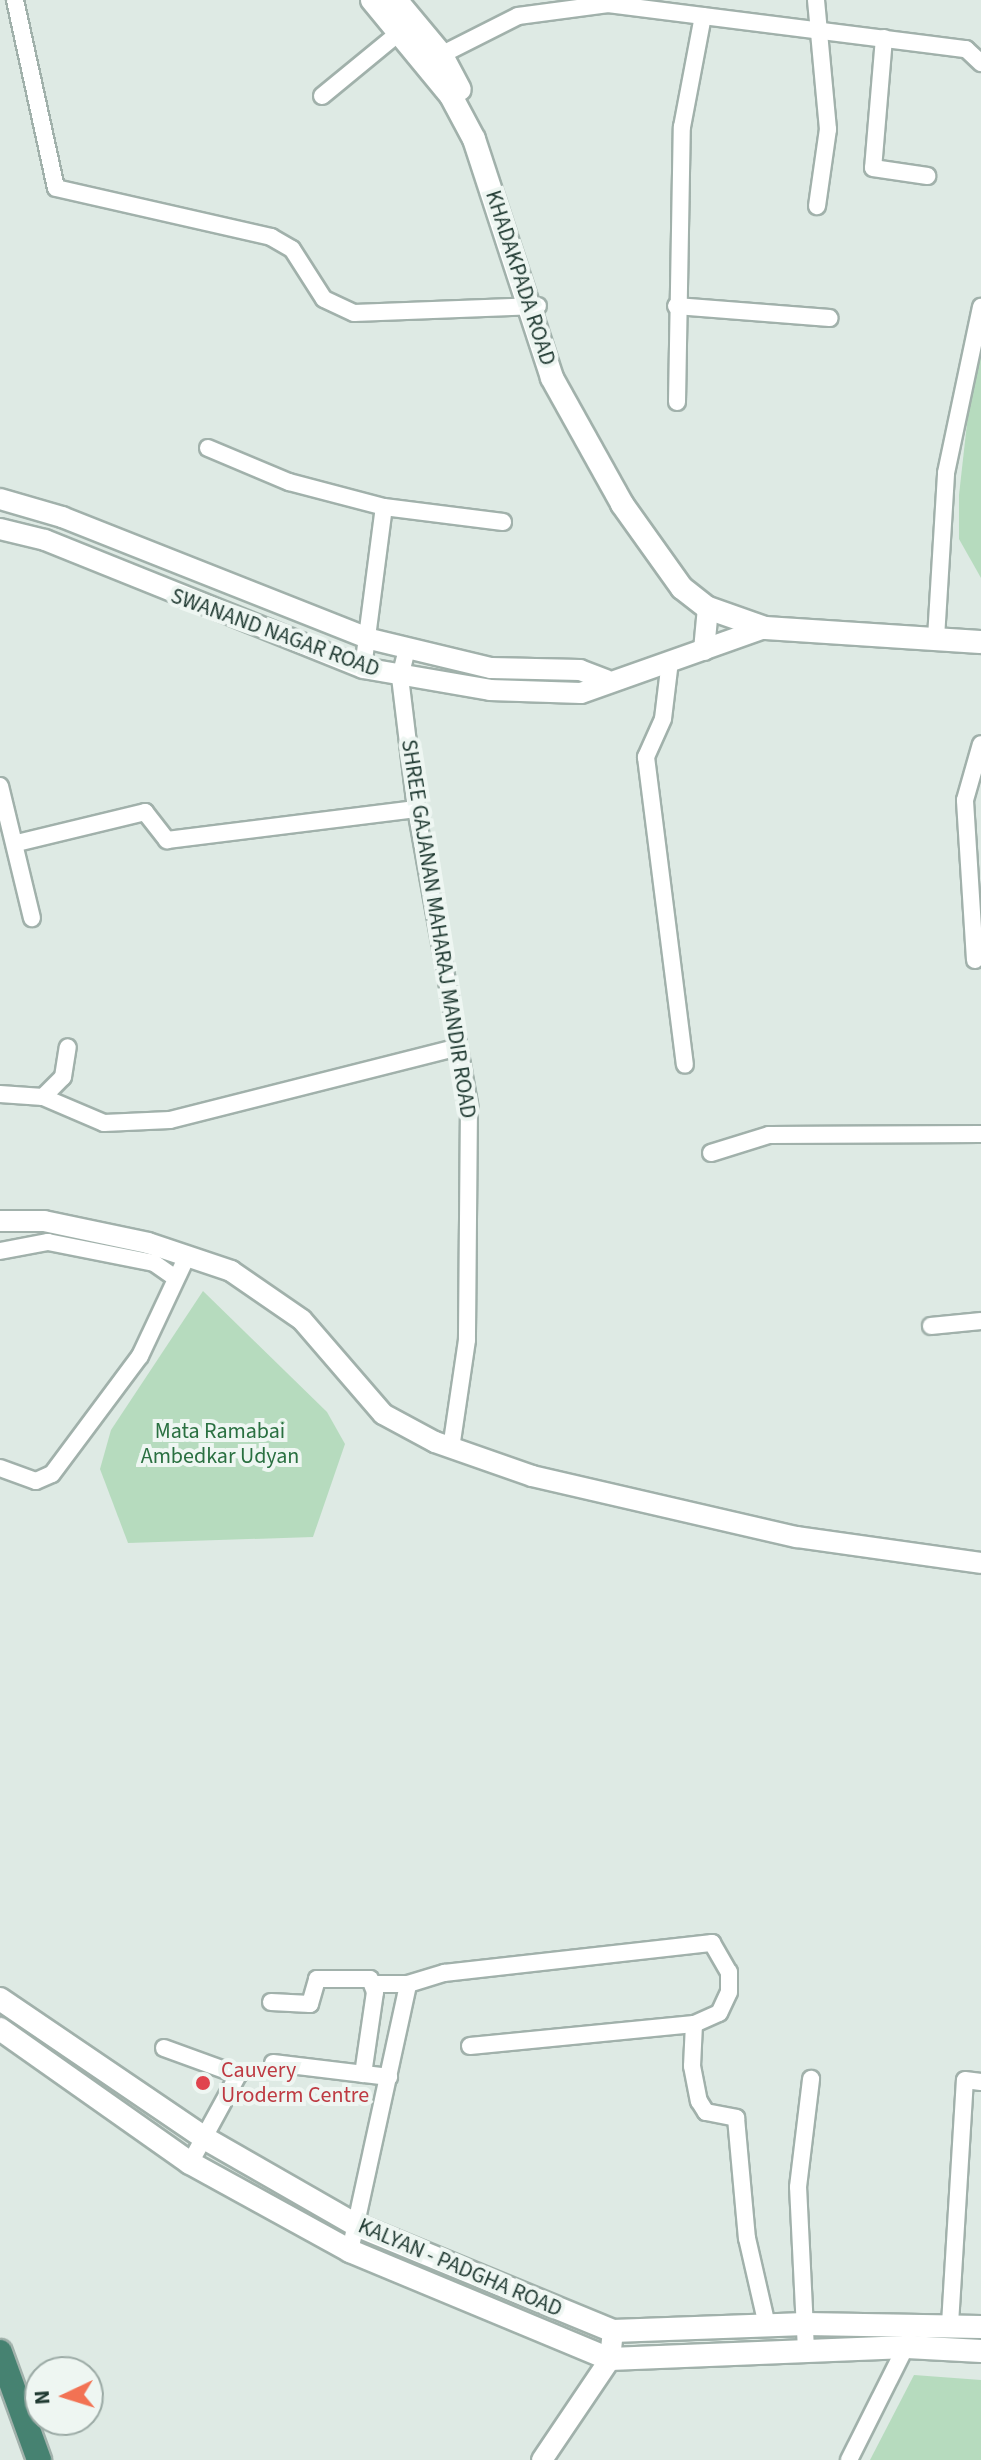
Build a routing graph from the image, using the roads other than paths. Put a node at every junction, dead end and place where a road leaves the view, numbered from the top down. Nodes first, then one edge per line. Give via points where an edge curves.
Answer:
1 (15, 0) edge
2 (372, 0) edge
3 (396, 0) edge
4 (816, 0) edge
5 (624, 3) edge
6 (703, 16) junction
7 (818, 30) junction
8 (400, 32) junction
9 (884, 38) junction
10 (434, 58) junction
11 (981, 63) edge
12 (322, 96) dead end
13 (927, 176) dead end
14 (817, 206) dead end
15 (676, 306) junction
16 (981, 307) edge
17 (533, 308) junction
18 (830, 318) dead end
19 (677, 402) dead end
20 (208, 448) dead end
21 (0, 499) edge
22 (384, 507) junction
23 (45, 511) junction
24 (503, 522) dead end
25 (0, 529) edge
26 (37, 537) junction
27 (701, 602) junction
28 (765, 628) junction
29 (936, 638) junction
30 (370, 639) junction
31 (981, 642) edge
32 (407, 649) junction
33 (704, 650) junction
34 (670, 661) junction
35 (363, 668) junction
36 (491, 668) junction
37 (547, 668) junction
38 (400, 677) junction
39 (606, 680) junction
40 (490, 690) junction
41 (547, 691) junction
42 (981, 744) edge
43 (0, 786) edge
44 (416, 809) junction
45 (17, 843) junction
46 (32, 918) dead end
47 (976, 924) edge
48 (975, 960) dead end
49 (68, 1047) dead end
50 (458, 1047) junction
51 (685, 1065) dead end
52 (0, 1094) edge
53 (43, 1097) junction
54 (981, 1134) edge
55 (711, 1153) dead end
56 (0, 1221) edge
57 (0, 1251) edge
58 (187, 1256) junction
59 (174, 1277) junction
60 (981, 1321) edge
61 (931, 1326) dead end
62 (451, 1448) junction
63 (0, 1468) edge
64 (981, 1563) edge
65 (374, 1984) junction
66 (408, 1984) junction
67 (0, 1999) edge
68 (271, 2002) dead end
69 (32, 2018) junction
70 (694, 2024) junction
71 (9, 2035) edge
72 (470, 2046) dead end
73 (164, 2048) dead end
74 (273, 2063) dead end
75 (363, 2074) junction
76 (389, 2077) junction
77 (811, 2079) dead end
78 (981, 2082) edge
79 (206, 2139) junction
80 (190, 2163) junction
81 (356, 2225) junction
82 (350, 2251) junction
83 (914, 2323) junction
84 (805, 2324) junction
85 (950, 2324) junction
86 (767, 2325) junction
87 (981, 2327) edge
88 (613, 2331) junction
89 (907, 2347) junction
90 (806, 2350) junction
91 (981, 2351) edge
92 (0, 2352) edge
93 (610, 2359) junction
94 (39, 2460) edge
95 (542, 2460) edge
96 (849, 2460) edge

1 - 17 street via 56,188 271,237 292,249 334,308
2 - 8 main road, KHADAKPADA ROAD
3 - 10 main road, KHADAKPADA ROAD
4 - 7 street
5 - 6 street
5 - 10 street via 518,16
6 - 7 street
6 - 15 street via 682,127
7 - 9 street
7 - 14 street via 828,129
8 - 10 main road, KHADAKPADA ROAD
8 - 12 street
9 - 11 street via 966,49
9 - 13 street via 873,168
10 - 17 main road, KHADAKPADA ROAD via 483,134
15 - 18 street
15 - 19 street
16 - 29 street via 946,473
17 - 27 main road, KHADAKPADA ROAD via 558,374
20 - 22 street via 289,482
21 - 23 street, SWANAND NAGAR ROAD
22 - 24 street
22 - 30 street
23 - 26 street
23 - 30 street, SWANAND NAGAR ROAD
25 - 26 street, SWANAND NAGAR ROAD
26 - 35 street, SWANAND NAGAR ROAD
27 - 28 main road
27 - 33 street
28 - 29 main road, SWANAND NAGAR ROAD
28 - 33 street, SWANAND NAGAR ROAD
29 - 31 main road, SWANAND NAGAR ROAD
30 - 32 street, SWANAND NAGAR ROAD
30 - 35 street
32 - 36 street, SWANAND NAGAR ROAD
32 - 38 street, SHREE GAJANAN MAHARAJ MANDIR ROAD
33 - 34 street, SWANAND NAGAR ROAD
34 - 39 street, SWANAND NAGAR ROAD
34 - 51 street via 663,719 646,757
35 - 38 street, SWANAND NAGAR ROAD
36 - 37 street, SWANAND NAGAR ROAD
36 - 40 street
37 - 39 street, SWANAND NAGAR ROAD via 580,670
37 - 41 street
38 - 40 street, SWANAND NAGAR ROAD
38 - 44 street, SHREE GAJANAN MAHARAJ MANDIR ROAD
39 - 41 street, SWANAND NAGAR ROAD via 581,693
40 - 41 street, SWANAND NAGAR ROAD
42 - 47 street via 965,800
43 - 45 street
44 - 45 street via 167,840 145,812
44 - 50 street, SHREE GAJANAN MAHARAJ MANDIR ROAD
45 - 46 street
47 - 48 street
49 - 53 street via 63,1077
50 - 53 street via 170,1120 104,1123
50 - 62 street, SHREE GAJANAN MAHARAJ MANDIR ROAD via 469,1105 472,1206 467,1340
52 - 53 street
54 - 55 street via 769,1135
56 - 58 street via 44,1221
57 - 59 street via 48,1242 154,1263
58 - 59 street
58 - 62 street via 231,1271 302,1320 383,1414
59 - 63 street via 140,1356 52,1474 36,1481
60 - 61 street
62 - 64 street via 532,1476 797,1537
65 - 66 street
65 - 68 street via 324,1977 317,1979 310,2004
65 - 75 street
66 - 70 street via 444,1973 712,1943 729,1972 729,1992 719,2013
66 - 76 street
67 - 69 main road, KALYAN - PADGHA ROAD
69 - 71 main road
69 - 79 main road, KALYAN - PADGHA ROAD
70 - 72 street
70 - 86 street via 692,2066 699,2101 706,2112 736,2118 747,2238
71 - 80 main road, KALYAN - PADGHA ROAD
73 - 79 street via 238,2075
74 - 75 street
75 - 76 street
76 - 81 street
77 - 84 street via 798,2187
78 - 85 street via 965,2080
79 - 80 street
79 - 81 main road, KALYAN - PADGHA ROAD
80 - 82 main road, KALYAN - PADGHA ROAD
81 - 82 street
81 - 88 main road, KALYAN - PADGHA ROAD
82 - 93 main road, KALYAN - PADGHA ROAD
83 - 84 main road, KALYAN - PADGHA ROAD
83 - 85 main road, KALYAN - PADGHA ROAD
83 - 89 street
84 - 86 main road, KALYAN - PADGHA ROAD
84 - 90 street
85 - 87 main road, KALYAN - PADGHA ROAD
86 - 88 main road, KALYAN - PADGHA ROAD
88 - 93 street
89 - 90 main road, KALYAN - PADGHA ROAD
89 - 91 main road, KALYAN - PADGHA ROAD
89 - 96 street
90 - 93 main road, KALYAN - PADGHA ROAD
92 - 94 highway
93 - 95 street

